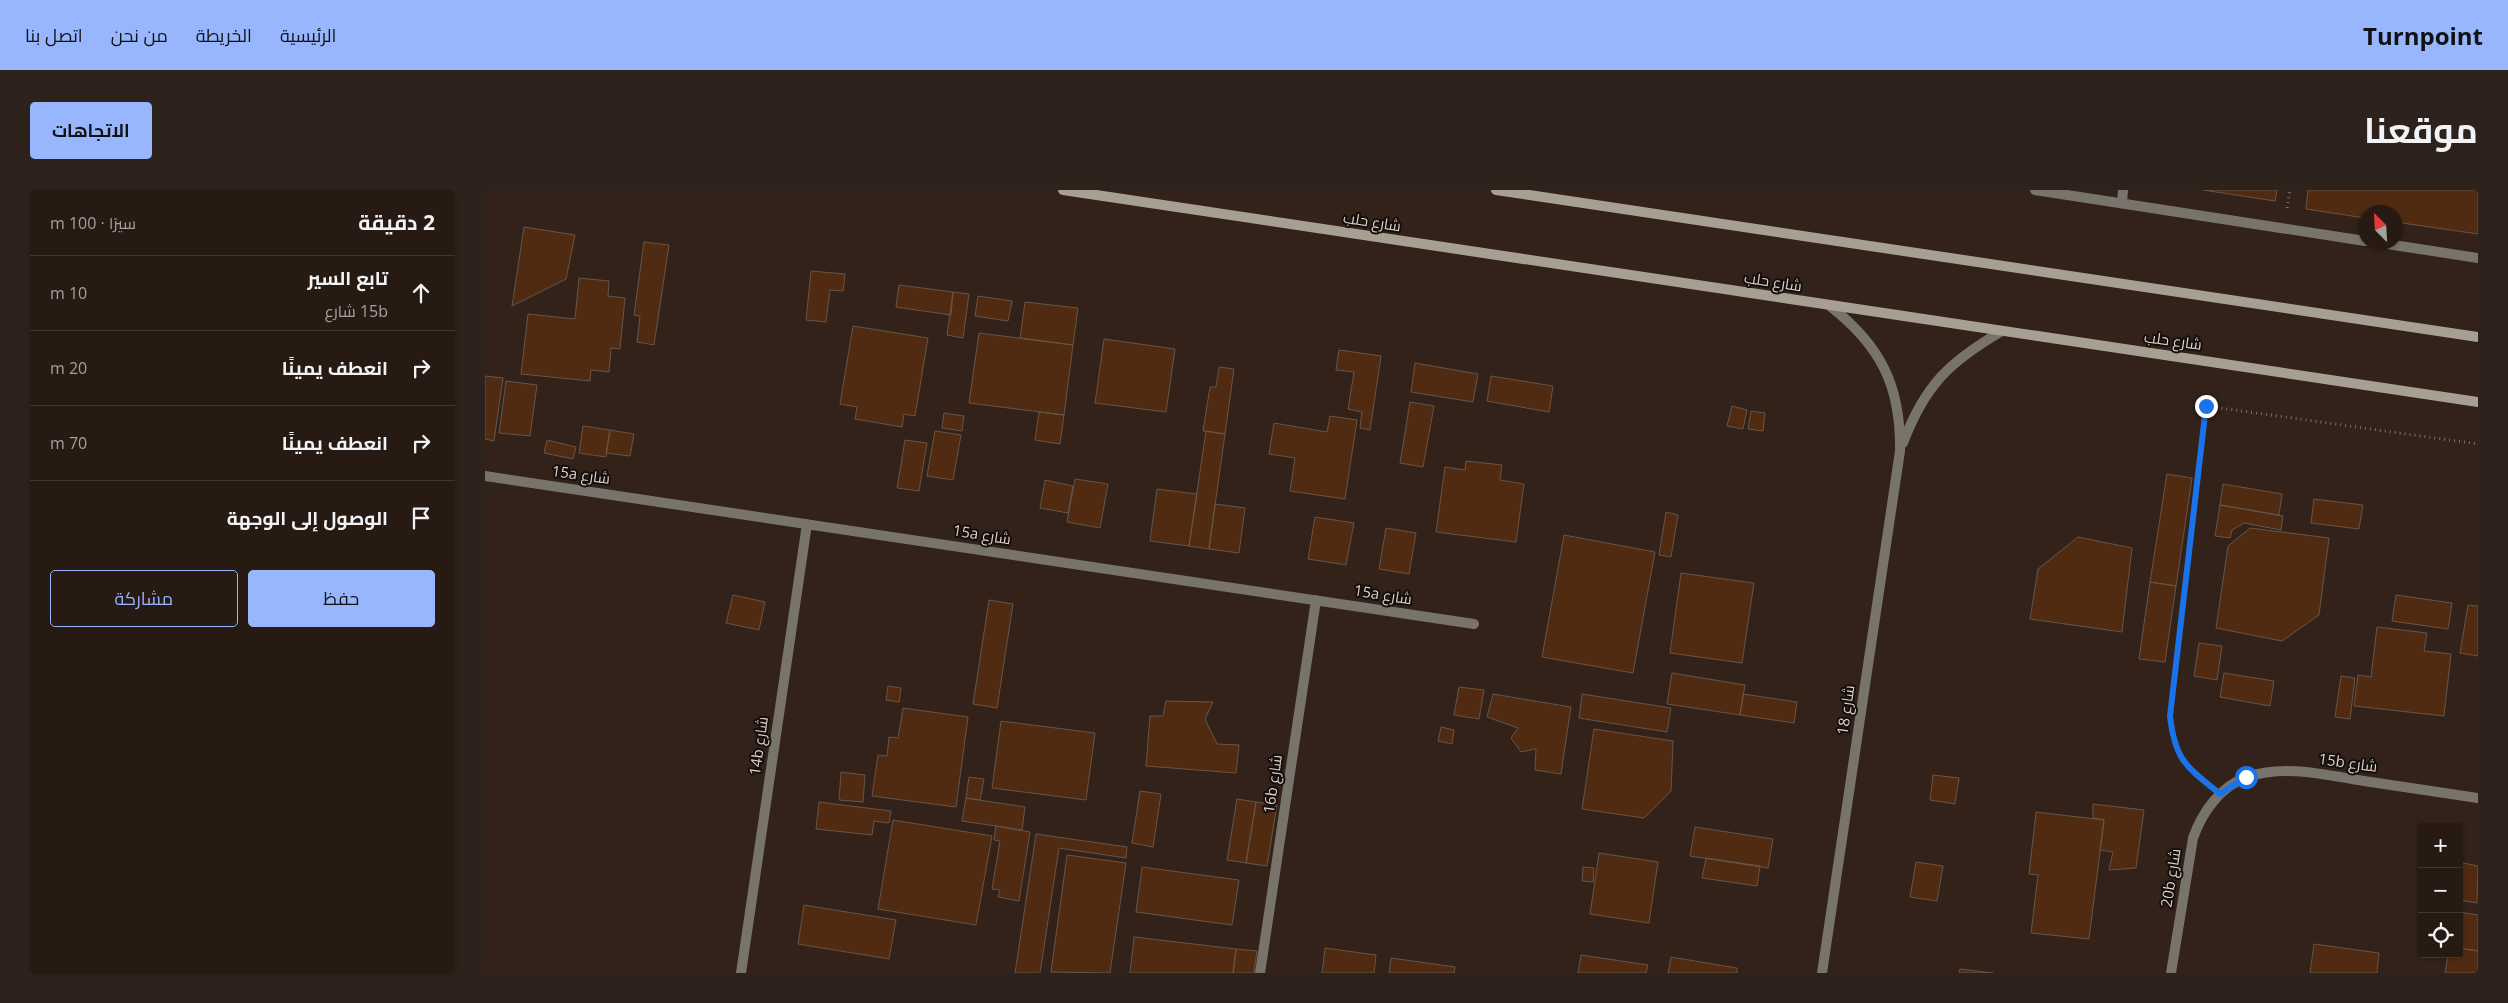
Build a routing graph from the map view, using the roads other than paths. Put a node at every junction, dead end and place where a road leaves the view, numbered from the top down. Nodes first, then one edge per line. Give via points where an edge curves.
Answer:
1 (1063, 190) edge
2 (1497, 190) edge
3 (2035, 190) edge
4 (2123, 190) edge
5 (2055, 192) edge
6 (2122, 203) junction
7 (2358, 240) edge
8 (2403, 246) edge
9 (2478, 258) edge
10 (1830, 306) junction
11 (2002, 331) junction
12 (2478, 337) edge
13 (2478, 402) edge
14 (1900, 451) junction
15 (485, 476) edge
16 (807, 524) junction
17 (1316, 600) junction
18 (1475, 624) dead end
19 (2220, 794) joint
20 (2478, 798) edge
21 (741, 973) edge
22 (1260, 973) edge
23 (1822, 973) edge
24 (2171, 973) edge

1 - 10 street, شارع حلب
2 - 12 street
3 - 5 street
4 - 6 street
5 - 6 street
6 - 7 street
8 - 9 street
10 - 11 street, شارع حلب
10 - 14 street, شارع 18 via 1871,344 1886,369 1900,422
11 - 13 street, شارع حلب
11 - 14 street, شارع 18 via 1967,352 1937,380 1914,413
14 - 23 street, شارع 18
15 - 16 street, 15a شارع
16 - 17 street, 15a شارع
16 - 21 street, 14b شارع
17 - 18 street, 15a شارع
17 - 22 street, 16b شارع
19 - 20 street, 15b شارع via 2246,777 2276,770
19 - 24 street, 20b شارع via 2199,822 2193,838

